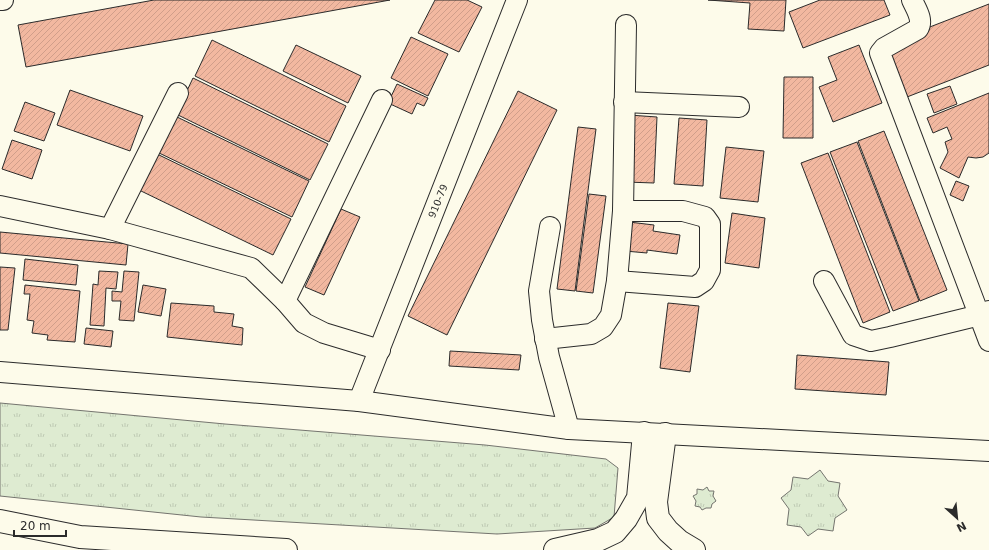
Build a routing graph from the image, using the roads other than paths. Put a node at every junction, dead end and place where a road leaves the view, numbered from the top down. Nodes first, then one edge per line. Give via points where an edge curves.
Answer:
1 (517, 0) edge
2 (912, 0) edge
3 (626, 25) dead end
4 (178, 93) dead end
5 (382, 100) dead end
6 (624, 102) junction
7 (740, 107) dead end
8 (0, 206) edge
9 (623, 211) junction
10 (550, 227) dead end
11 (110, 229) junction
12 (617, 281) junction
13 (824, 281) dead end
14 (285, 301) junction
15 (984, 313) edge
16 (545, 339) junction
17 (989, 340) edge
18 (380, 350) junction
19 (0, 372) edge
20 (359, 401) junction
21 (568, 429) junction
22 (654, 433) junction
23 (989, 451) edge
24 (0, 521) edge
25 (286, 550) edge
26 (555, 550) edge
27 (694, 550) edge

1 - 18 street, 910-79
2 - 15 street via 921,25 880,53
3 - 6 street
4 - 11 street
5 - 14 street
6 - 7 street
6 - 9 street
8 - 11 street
9 - 12 street
9 - 12 street via 684,211 705,217 710,224 710,270 704,281 695,287
10 - 16 street via 538,291
11 - 14 street via 251,268
12 - 16 street via 611,315 603,327 591,334
13 - 15 street via 853,336 871,341
14 - 18 street via 304,323 317,330
15 - 17 street
16 - 21 street
18 - 20 street, 910-79
19 - 20 street
20 - 21 street
21 - 22 street
22 - 23 street
22 - 26 highway via 638,498 626,519 615,532 598,540
22 - 27 highway via 658,518 674,536
24 - 25 highway via 80,537

